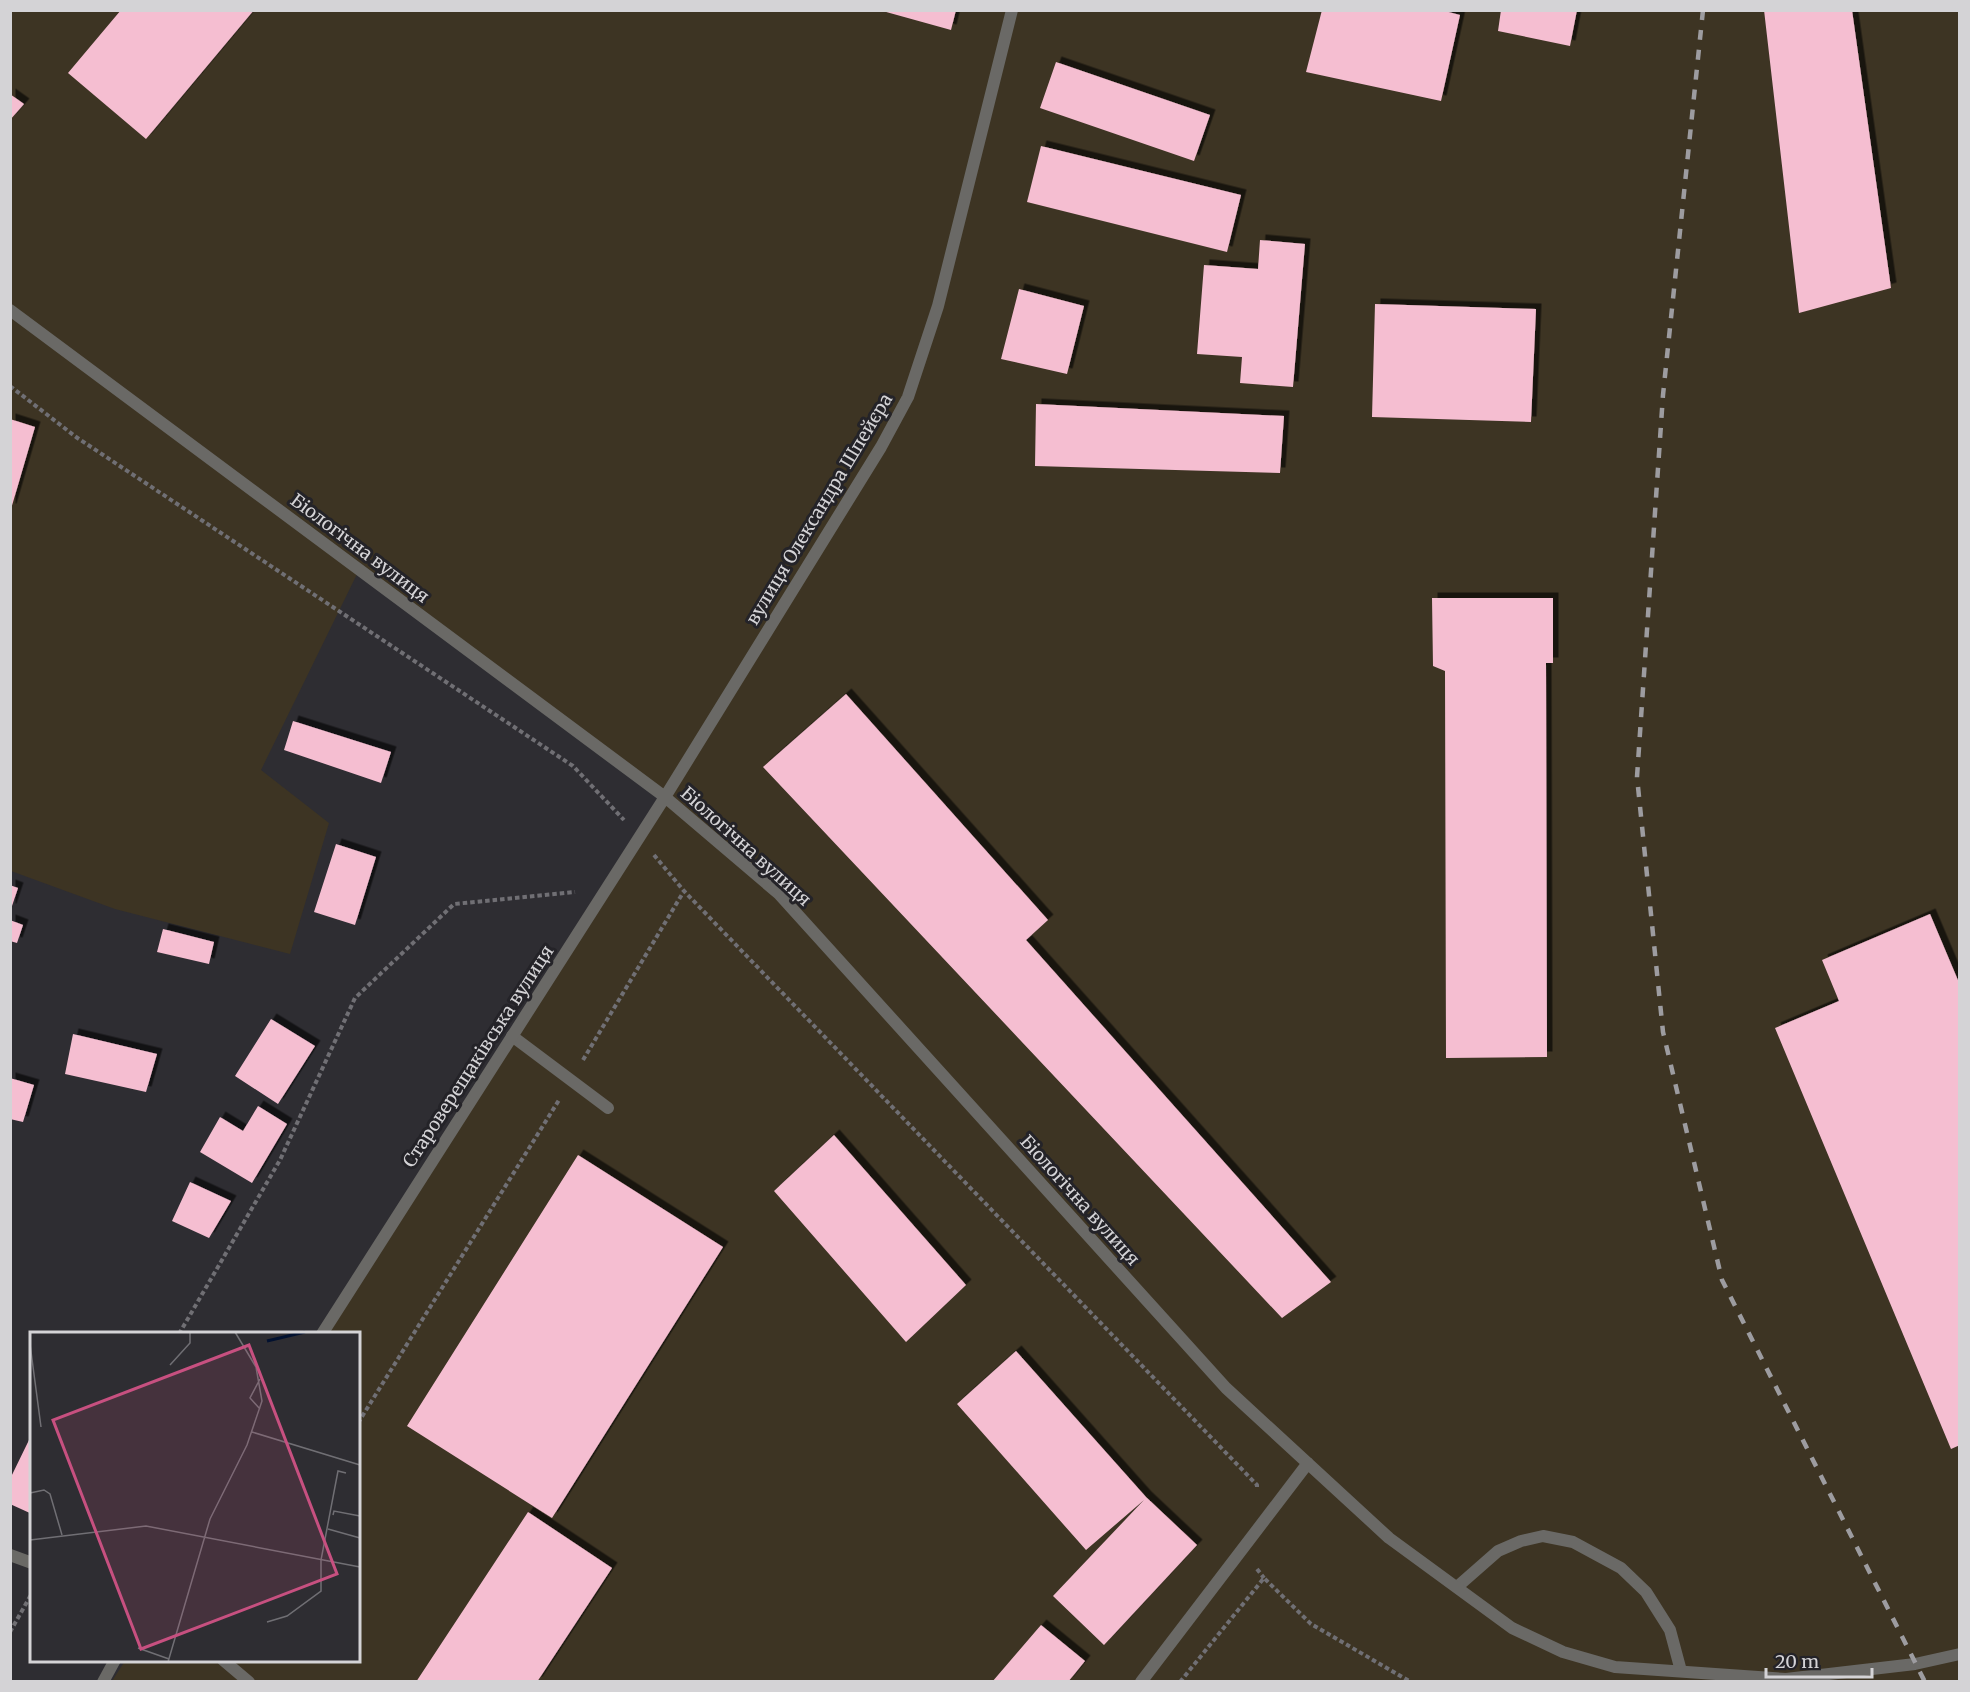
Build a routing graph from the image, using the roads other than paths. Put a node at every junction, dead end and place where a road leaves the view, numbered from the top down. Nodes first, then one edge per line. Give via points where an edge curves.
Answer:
1 (1012, 10) edge
2 (10, 310) edge
3 (664, 797) junction
4 (512, 1036) junction
5 (608, 1108) dead end
6 (323, 1332) edge
7 (1308, 1463) junction
8 (10, 1555) edge
9 (30, 1562) edge
10 (1457, 1587) junction
11 (1959, 1654) edge
12 (114, 1662) edge
13 (225, 1662) edge
14 (1681, 1671) junction
15 (103, 1682) edge
16 (249, 1682) edge
17 (1141, 1682) edge

1 - 3 street, вулиця Олександра Шпейєра via 938,306 908,397
2 - 3 street, Біологічна вулиця
3 - 4 street, Староверещаківська вулиця
3 - 7 street, Біологічна вулиця via 779,894 1226,1388
4 - 5 street
4 - 6 street, Староверещаківська вулиця
7 - 10 street, Біологічна вулиця via 1389,1538
7 - 17 street
8 - 9 street
10 - 14 street, Біологічна вулиця via 1512,1628 1563,1652 1615,1666
10 - 14 street via 1498,1551 1521,1540 1544,1536 1573,1542 1620,1568 1646,1592 1670,1630
11 - 14 street, Біологічна вулиця via 1916,1664 1786,1679
12 - 15 street
13 - 16 street

